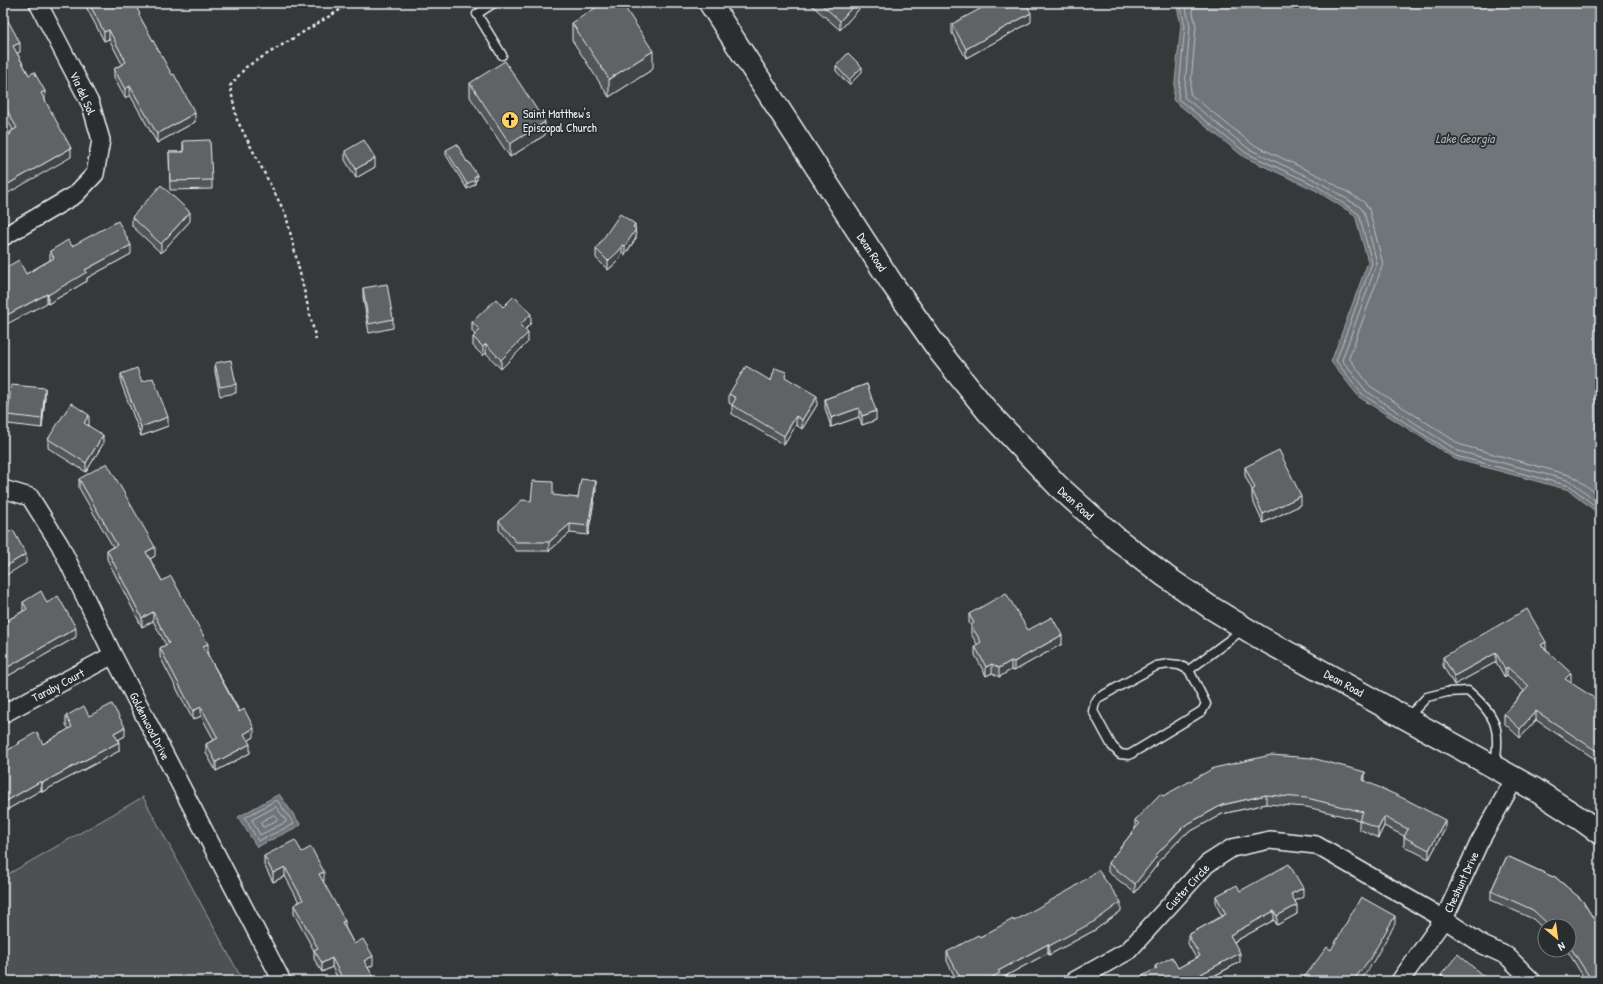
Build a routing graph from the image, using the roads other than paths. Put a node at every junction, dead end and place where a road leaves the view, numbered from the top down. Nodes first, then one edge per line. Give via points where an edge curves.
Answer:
1 (38, 3) edge
2 (494, 3) edge
3 (710, 3) edge
4 (502, 55) dead end
5 (3, 237) edge
6 (3, 488) edge
7 (1244, 627) junction
8 (113, 655) junction
9 (1189, 670) junction
10 (3, 714) edge
11 (1407, 718) junction
12 (1495, 767) junction
13 (1515, 778) junction
14 (1600, 834) edge
15 (1444, 919) junction
16 (282, 981) edge
17 (1074, 981) edge
18 (1400, 981) edge
19 (1532, 981) edge

1 - 5 street, Via del Sol via 91,105 101,140 95,174 75,195
2 - 4 lane via 477,14
3 - 7 main road, Dean Road via 909,309 954,371 988,412 1053,482 1117,540 1179,586
6 - 8 street, Goldenwood Drive via 30,497 60,545
7 - 9 lane
7 - 11 main road, Dean Road
8 - 10 street, Taraby Court
8 - 16 street, Goldenwood Drive
9 - 9 lane via 1179,665 1156,666 1098,698 1093,711 1112,746 1120,754 1129,755 1202,711 1206,704
11 - 12 main road, Dean Road
11 - 12 lane via 1427,697 1447,692 1468,691 1484,705 1496,725 1498,743
12 - 13 main road, Dean Road
13 - 14 main road, Dean Road via 1560,805
13 - 15 street, Cheshunt Drive via 1479,843
15 - 17 street, Custer Circle via 1316,845 1270,840 1232,848 1207,864 1128,951
15 - 18 street, Cheshunt Drive
15 - 19 street, Custer Circle via 1483,945 1507,956

